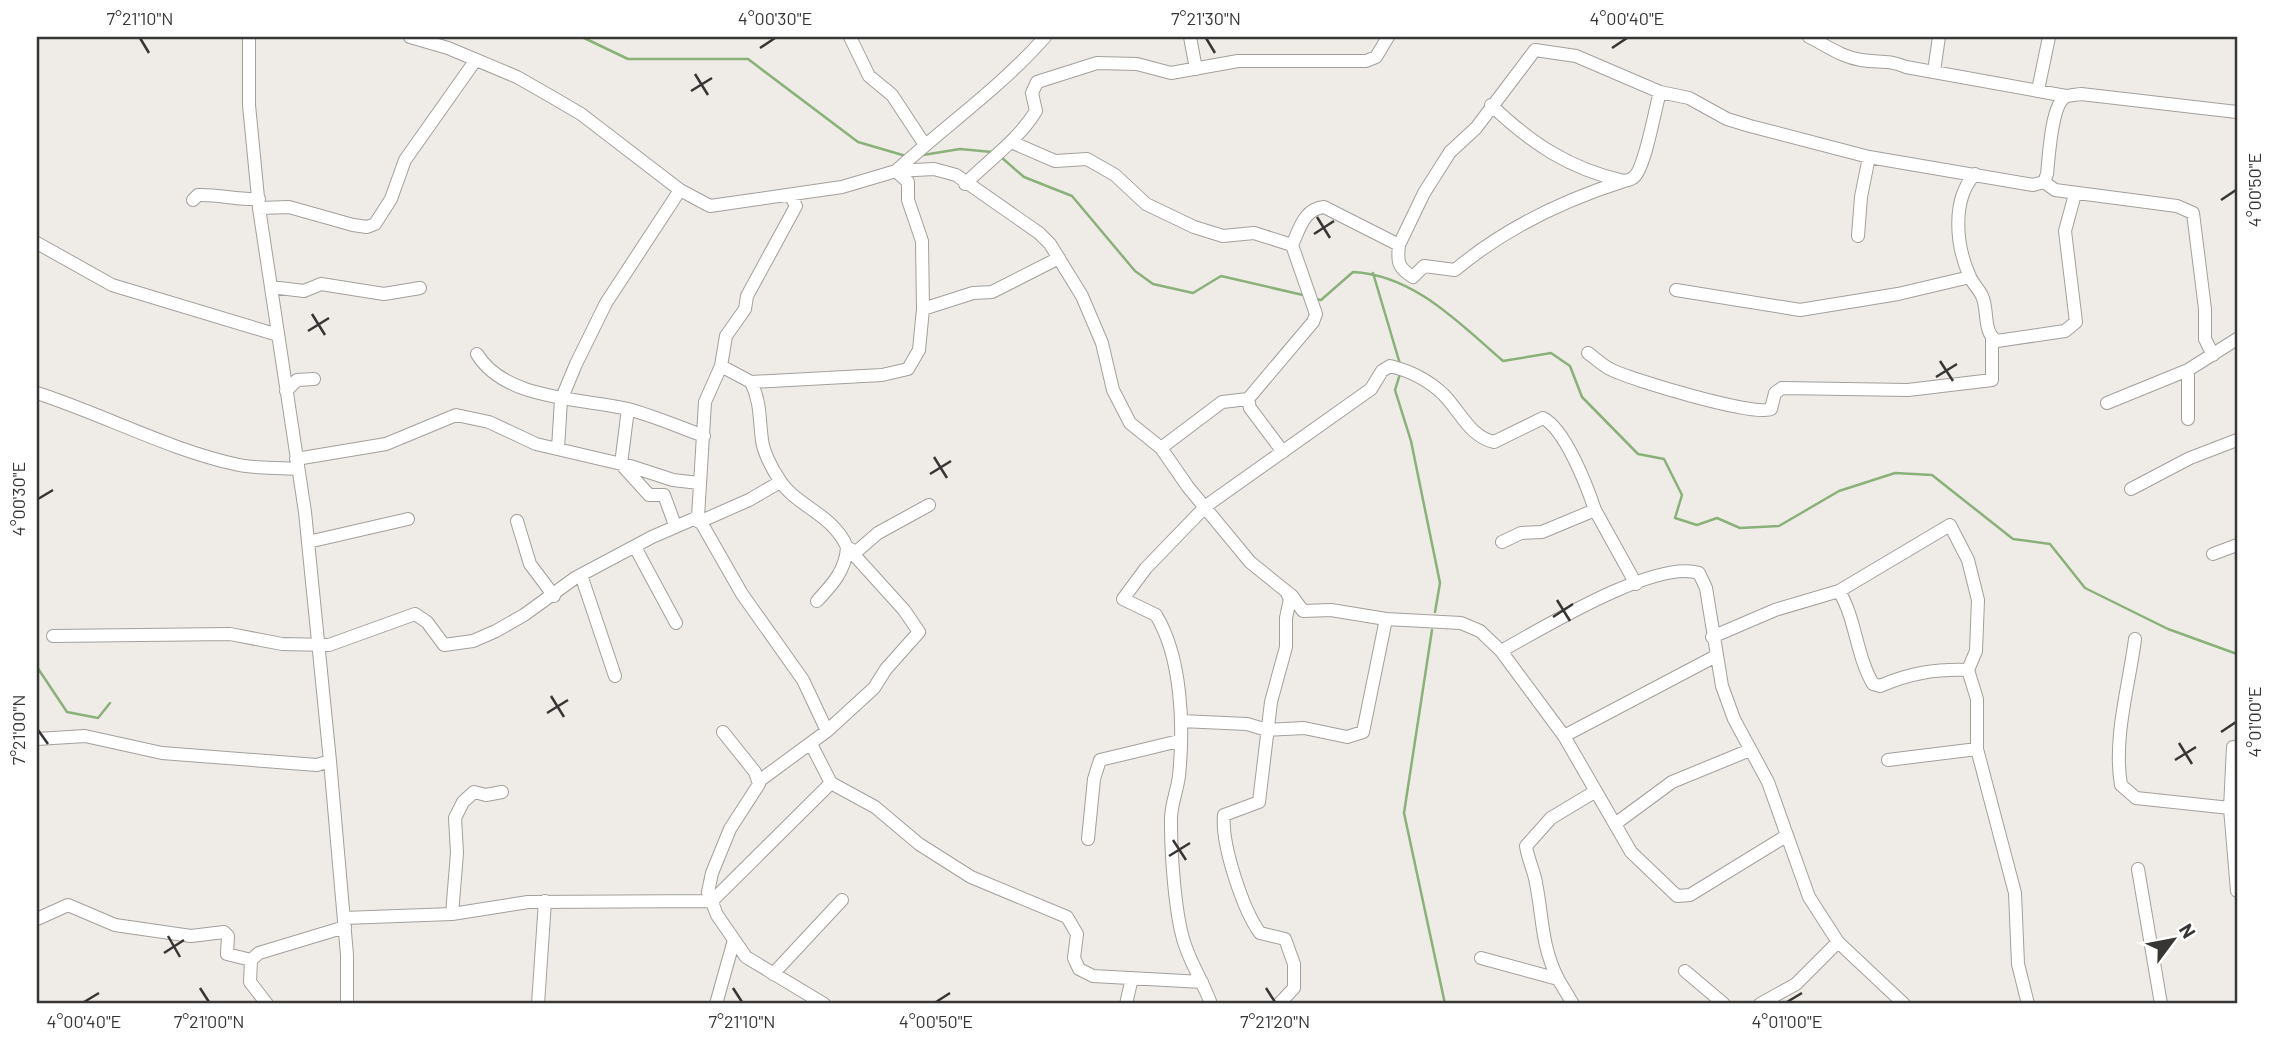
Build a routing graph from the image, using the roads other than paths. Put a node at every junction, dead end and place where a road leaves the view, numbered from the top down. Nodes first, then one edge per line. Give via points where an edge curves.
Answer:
1 (248, 37) edge
2 (410, 37) edge
3 (850, 37) edge
4 (1045, 37) edge
5 (1190, 37) edge
6 (1388, 37) edge
7 (1809, 37) edge
8 (1833, 37) edge
9 (1939, 37) edge
10 (2049, 37) edge
11 (1830, 50) junction
12 (475, 61) junction
13 (1196, 69) junction
14 (1934, 71) junction
15 (2038, 90) junction
16 (1660, 92) junction
17 (2066, 96) junction
18 (1491, 105) junction
19 (2237, 112) edge
20 (1011, 142) junction
21 (925, 145) junction
22 (1869, 157) junction
23 (896, 171) junction
24 (1975, 174) junction
25 (1624, 181) junction
26 (2044, 182) junction
27 (965, 184) junction
28 (680, 190) junction
29 (2076, 194) junction
30 (790, 195) junction
31 (193, 200) dead end
32 (259, 203) junction
33 (1858, 236) dead end
34 (37, 243) edge
35 (1292, 245) junction
36 (1399, 245) junction
37 (1059, 258) junction
38 (1970, 277) junction
39 (271, 287) junction
40 (420, 288) dead end
41 (1676, 290) dead end
42 (923, 309) junction
43 (278, 335) junction
44 (1992, 338) junction
45 (2237, 339) edge
46 (1588, 353) dead end
47 (477, 354) dead end
48 (2213, 355) junction
49 (721, 366) junction
50 (2189, 370) junction
51 (314, 379) dead end
52 (751, 382) junction
53 (286, 391) junction
54 (37, 393) edge
55 (1248, 399) junction
56 (561, 400) junction
57 (2106, 403) dead end
58 (628, 410) junction
59 (2188, 419) dead end
60 (704, 436) junction
61 (2237, 440) edge
62 (558, 448) junction
63 (1161, 448) junction
64 (1283, 452) junction
65 (297, 464) junction
66 (621, 464) junction
67 (780, 482) junction
68 (699, 483) junction
69 (2132, 489) dead end
70 (929, 505) dead end
71 (1206, 506) junction
72 (1595, 510) junction
73 (408, 519) dead end
74 (698, 519) junction
75 (517, 521) dead end
76 (675, 525) junction
77 (307, 542) junction
78 (1502, 542) dead end
79 (2237, 545) edge
80 (635, 547) junction
81 (847, 547) junction
82 (2213, 554) dead end
83 (581, 575) junction
84 (1636, 584) junction
85 (1286, 591) junction
86 (1839, 591) junction
87 (554, 596) junction
88 (817, 601) dead end
89 (1386, 620) junction
90 (676, 623) dead end
91 (53, 636) dead end
92 (1712, 637) junction
93 (2135, 639) dead end
94 (316, 643) junction
95 (1501, 651) junction
96 (1714, 657) junction
97 (1968, 670) junction
98 (615, 676) dead end
99 (1181, 721) junction
100 (1267, 730) junction
101 (827, 731) junction
102 (723, 733) dead end
103 (1564, 736) junction
104 (37, 739) edge
105 (1179, 741) junction
106 (811, 744) junction
107 (2233, 747) dead end
108 (1977, 749) junction
109 (1750, 750) junction
110 (1888, 760) dead end
111 (330, 761) junction
112 (759, 781) junction
113 (831, 783) junction
114 (1596, 791) junction
115 (502, 792) dead end
116 (2230, 808) junction
117 (1615, 824) junction
118 (1786, 836) junction
119 (1088, 839) dead end
120 (2138, 869) dead end
121 (2237, 891) edge
122 (842, 900) dead end
123 (545, 901) junction
124 (712, 901) junction
125 (452, 914) junction
126 (37, 919) edge
127 (344, 922) junction
128 (734, 940) junction
129 (1838, 942) junction
130 (1481, 958) dead end
131 (251, 960) junction
132 (1685, 971) dead end
133 (773, 974) junction
134 (1132, 978) junction
135 (1558, 979) junction
136 (1202, 982) junction
137 (267, 1004) edge
138 (347, 1004) edge
139 (538, 1004) edge
140 (716, 1004) edge
141 (824, 1004) edge
142 (1126, 1004) edge
143 (1211, 1004) edge
144 (1279, 1004) edge
145 (1573, 1004) edge
146 (1724, 1004) edge
147 (1760, 1004) edge
148 (1904, 1004) edge
149 (2028, 1004) edge
150 (2161, 1004) edge

1 - 32 street
2 - 12 street
3 - 21 street via 869,76 892,95
4 - 21 street via 1016,70
5 - 13 street
6 - 13 street via 1376,57 1366,61 1238,61
7 - 11 street
8 - 11 street
9 - 14 street
10 - 15 street
11 - 14 street
12 - 28 street via 517,77 582,114
12 - 32 street via 405,160 375,223 353,226
13 - 20 street via 1171,73 1137,64 1097,63 1037,82 1032,93 1036,111
14 - 15 street
15 - 17 street
16 - 18 street via 1576,56 1535,50
16 - 22 street via 1689,98 1727,119
16 - 25 street via 1646,156 1634,177
17 - 19 street
17 - 26 street via 2058,104
18 - 25 street via 1552,155
18 - 36 street via 1476,128 1450,152
20 - 27 street
20 - 35 street via 1055,160 1087,159 1115,175 1146,204 1194,227 1223,236 1254,233
21 - 23 street
22 - 24 street
22 - 33 street
23 - 27 street via 934,169 956,175
23 - 30 street via 842,187
23 - 42 street via 908,182 908,200 922,241
24 - 26 street via 2034,185
24 - 38 street via 1966,185 1958,232
25 - 36 street via 1567,200 1487,243 1455,270 1424,266 1413,277 1401,270 1397,261
26 - 29 street via 2055,190
27 - 37 street via 1039,233
28 - 30 street via 710,206
28 - 56 street via 606,303
29 - 44 street via 2065,231 2076,322 2065,331
29 - 48 street via 2193,212 2205,339
30 - 49 street via 796,206 747,296 745,309 726,336
31 - 32 street via 210,194
32 - 39 street
34 - 43 street via 112,285
35 - 36 street via 1306,215 1324,207
35 - 55 street via 1316,314
37 - 42 street via 992,292 973,293
37 - 63 street via 1102,343 1119,405 1136,429
38 - 41 street via 1800,310
38 - 44 street via 1983,297
39 - 40 street via 304,291 321,284 384,294
39 - 43 street
42 - 52 street via 919,350 908,369 900,373
43 - 53 street
44 - 46 street via 1992,380 1908,390 1782,388 1775,393 1771,409 1763,413 1610,369
45 - 48 street
47 - 56 street via 504,382
48 - 50 street
49 - 52 street
49 - 60 street via 705,402
50 - 57 street
50 - 59 street
51 - 53 street via 297,380
52 - 67 street via 762,412 762,442
53 - 65 street
54 - 65 street via 95,411 183,449 241,465
55 - 63 street via 1222,402
55 - 64 street
56 - 58 street
56 - 62 street
58 - 60 street
58 - 66 street
60 - 68 street
61 - 69 street via 2190,458
62 - 65 street via 456,415 387,444
62 - 66 street
63 - 71 street
64 - 71 street
64 - 72 street via 1371,390 1390,366 1417,374 1444,395 1485,440 1494,442 1543,418 1552,422 1571,452
65 - 77 street
66 - 68 street
66 - 76 street via 649,495 664,495
67 - 74 street via 749,500
67 - 81 street via 818,510
68 - 74 street
70 - 81 street via 878,533 856,552
71 - 85 street via 1250,562
71 - 99 street via 1137,578 1123,599 1156,615 1164,628 1175,659
72 - 78 street via 1542,532 1521,533
72 - 84 street
73 - 77 street
74 - 76 street
74 - 101 street via 742,594 803,680
75 - 87 street via 530,564
76 - 80 street
77 - 94 street
79 - 82 street
80 - 83 street
80 - 90 street
81 - 88 street via 836,581
81 - 101 street via 919,632 874,688
83 - 87 street
83 - 98 street
84 - 92 street via 1667,571 1699,573 1706,588
84 - 95 street
85 - 89 street via 1303,611 1331,610
85 - 100 street via 1290,599 1286,647
86 - 92 street via 1775,610
86 - 97 street via 1873,684 1880,686 1934,669
86 - 97 street via 1950,525 1968,560 1978,600 1976,651
87 - 94 street via 473,641 444,645 415,614 329,645
89 - 95 street via 1461,623 1480,631
89 - 100 street via 1363,732 1347,737 1304,728
91 - 94 street via 230,634 282,643
92 - 96 street
93 - 116 street via 2120,740 2121,785 2136,798
94 - 111 street
95 - 103 street
96 - 103 street
96 - 109 street via 1734,719
97 - 108 street via 1977,699
99 - 100 street via 1247,724
99 - 105 street
100 - 144 street via 1259,802 1224,815 1223,828 1239,895 1252,923 1260,933 1285,939 1291,954 1294,988
101 - 106 street
102 - 112 street
103 - 114 street
104 - 111 street via 85,736 162,753 317,765
105 - 119 street via 1100,760
105 - 136 street via 1171,824 1178,908 1184,942
106 - 112 street
106 - 113 street
107 - 116 street
108 - 110 street
108 - 149 street via 2015,893 2018,964
109 - 117 street via 1672,782
109 - 118 street via 1768,782
111 - 127 street
112 - 124 street via 720,851 708,886
113 - 124 street
113 - 134 street via 875,807 919,844 971,877 1066,917 1077,934 1074,958 1079,969 1093,976
114 - 117 street
114 - 135 street via 1551,818 1526,846 1536,881 1540,928
115 - 125 street via 474,792 455,818
116 - 121 street
117 - 118 street via 1631,852 1677,896 1689,895
118 - 129 street via 1809,897
120 - 150 street
122 - 133 street
123 - 124 street
123 - 125 street
123 - 139 street
124 - 128 street
125 - 127 street
126 - 131 street via 68,905 115,925 191,936 223,932 228,936 228,954
127 - 131 street via 313,939 276,947
127 - 138 street
128 - 133 street via 746,957
128 - 140 street
129 - 147 street via 1796,984
129 - 148 street
130 - 135 street
131 - 137 street via 250,982
132 - 146 street
133 - 141 street
134 - 136 street
134 - 142 street
135 - 145 street
136 - 143 street

